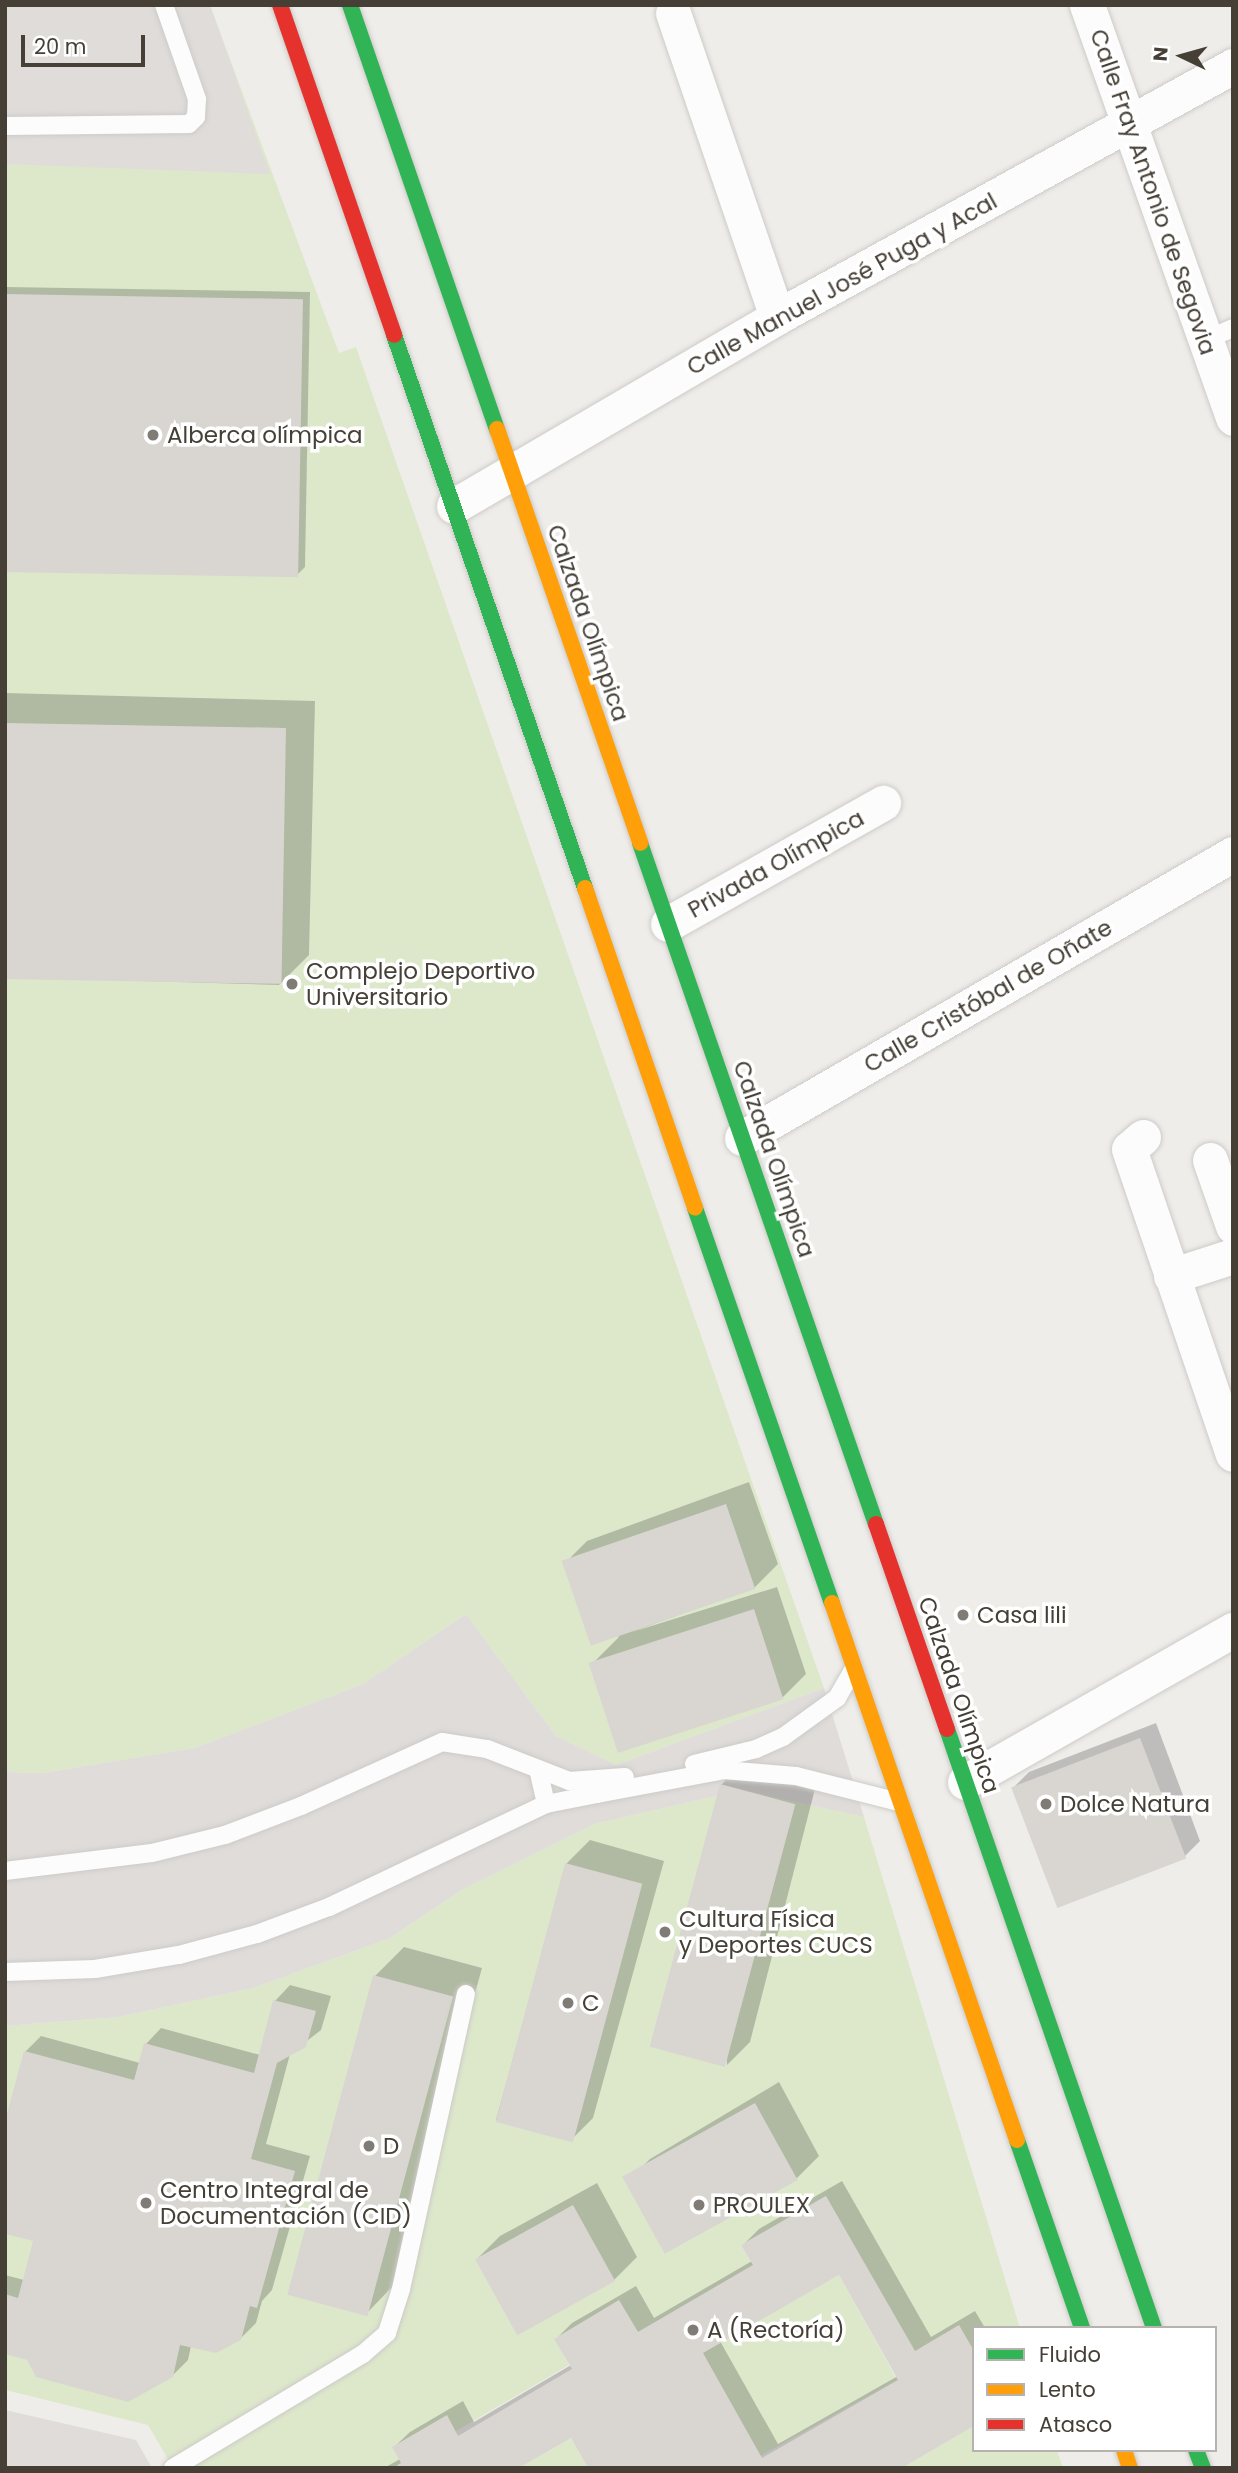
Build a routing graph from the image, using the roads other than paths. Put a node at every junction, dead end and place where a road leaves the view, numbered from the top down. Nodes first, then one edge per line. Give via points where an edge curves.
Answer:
1 (164, 5) edge
2 (280, 5) edge
3 (350, 5) edge
4 (1087, 5) edge
5 (673, 13) dead end
6 (1233, 65) edge
7 (1128, 125) junction
8 (5, 126) edge
9 (777, 317) junction
10 (1219, 334) edge
11 (1233, 418) edge
12 (512, 472) junction
13 (454, 506) junction
14 (883, 803) dead end
15 (1233, 854) edge
16 (668, 924) junction
17 (1143, 1137) dead end
18 (743, 1138) junction
19 (1210, 1160) dead end
20 (1233, 1226) edge
21 (1233, 1256) edge
22 (1171, 1276) junction
23 (1233, 1454) edge
24 (1233, 1630) edge
25 (855, 1667) junction
26 (538, 1769) junction
27 (965, 1782) junction
28 (899, 1802) junction
29 (547, 1804) junction
30 (5, 1871) edge
31 (5, 1972) edge
32 (466, 1994) dead end
33 (1081, 2326) edge
34 (1153, 2326) edge
35 (173, 2468) edge

1 - 8 lane via 197,99 196,117 189,124
2 - 13 main road
3 - 12 main road, Calzada Olímpica
4 - 7 street, Calle Fray Antonio de Segovia
5 - 9 street
6 - 7 street, Calle Manuel José Puga y Acal
7 - 9 street, Calle Manuel José Puga y Acal
7 - 10 street, Calle Fray Antonio de Segovia
9 - 12 street, Calle Manuel José Puga y Acal
10 - 11 street, Calle Fray Antonio de Segovia
12 - 13 street, Calle Manuel José Puga y Acal
12 - 16 main road, Calzada Olímpica
13 - 25 main road
14 - 16 street, Privada Olímpica
15 - 18 street, Calle Cristóbal de Oñate
16 - 18 main road, Calzada Olímpica
17 - 22 street via 1129,1149
18 - 27 main road, Calzada Olímpica
19 - 20 street
21 - 22 street
22 - 23 street
24 - 27 street
25 - 26 lane via 837,1698 817,1717 756,1749 610,1780 569,1780
25 - 28 main road
26 - 29 lane
26 - 30 lane via 486,1749 442,1742 225,1835 92,1863
27 - 34 main road, Calzada Olímpica
28 - 29 lane via 796,1776 724,1770
28 - 33 main road
29 - 31 lane via 329,1907 257,1934 178,1955 95,1969
32 - 35 lane via 401,2289 387,2333 363,2354

